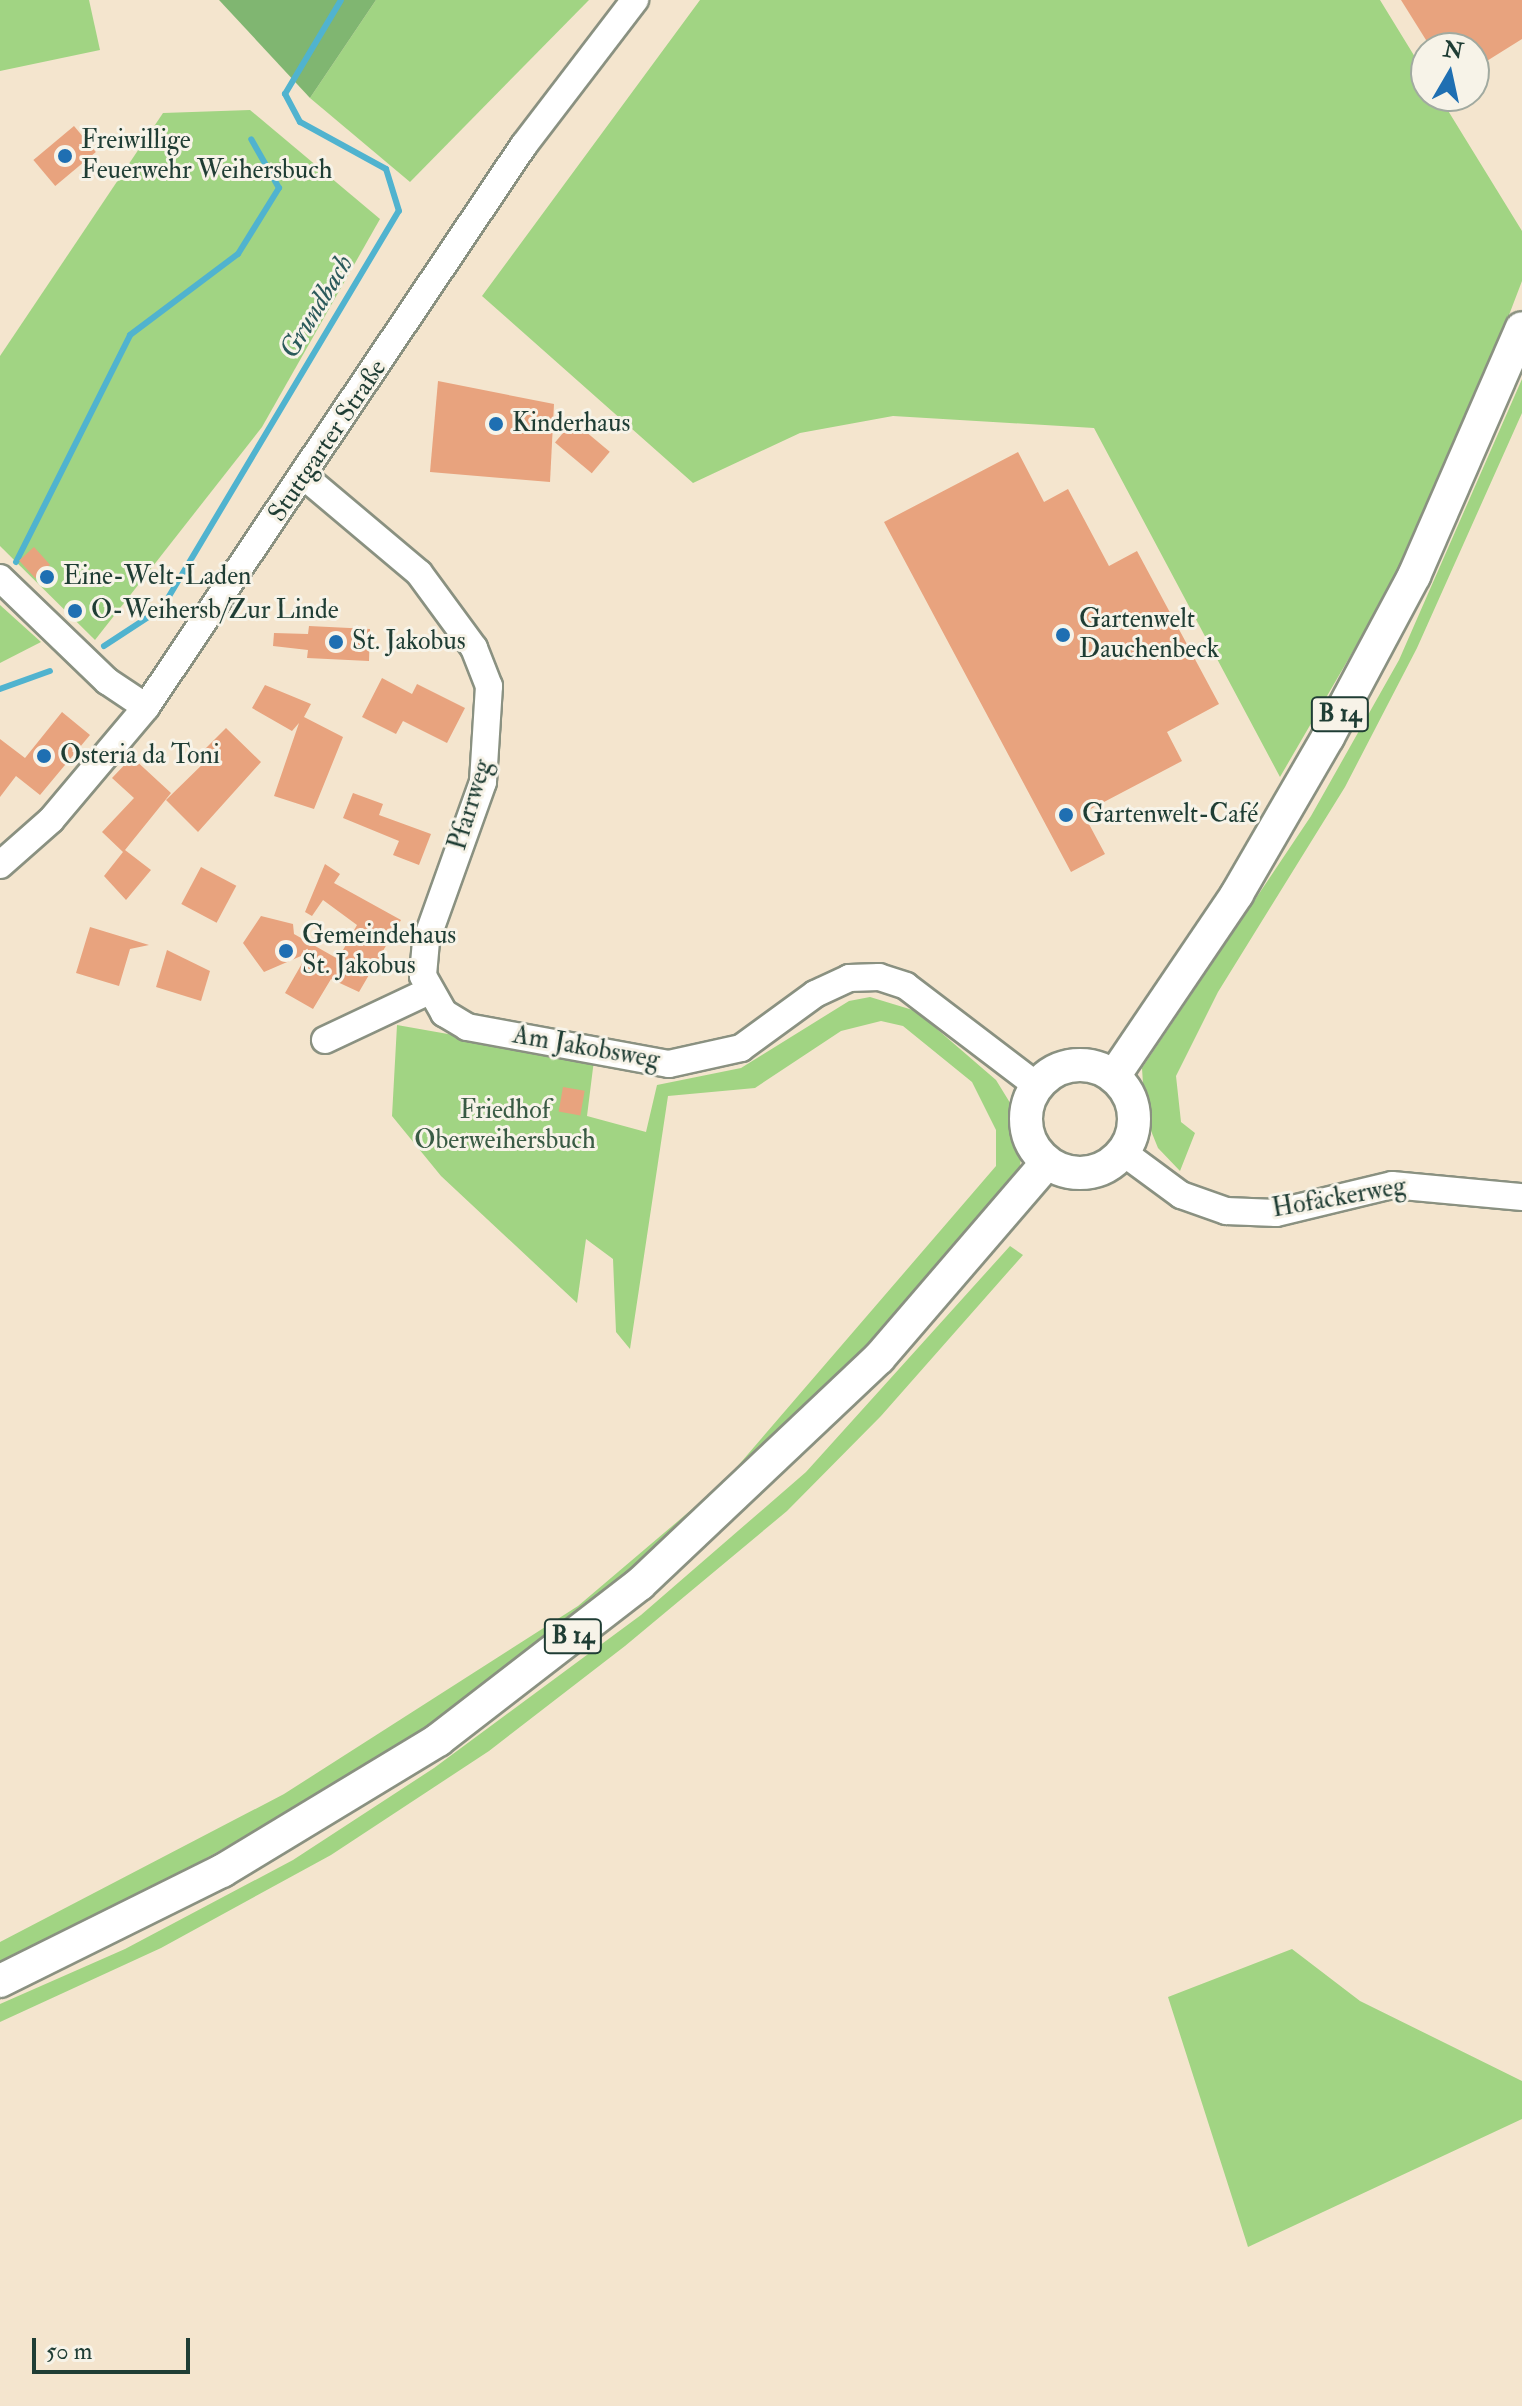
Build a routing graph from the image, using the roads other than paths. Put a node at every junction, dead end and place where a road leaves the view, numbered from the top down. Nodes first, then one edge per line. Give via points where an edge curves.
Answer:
1 (635, 0) edge
2 (1522, 328) edge
3 (305, 477) junction
4 (0, 578) edge
5 (146, 707) junction
6 (0, 865) edge
7 (429, 991) junction
8 (325, 1040) dead end
9 (1114, 1076) junction
10 (1036, 1085) junction
11 (1124, 1153) junction
12 (1047, 1163) junction
13 (1522, 1197) edge
14 (0, 1981) edge

1 - 3 street, Stuttgarter Straße via 524,145
2 - 9 main road, B 14 via 1414,576 1328,737 1237,894
3 - 5 street, Stuttgarter Straße
3 - 7 street, Pfarrweg via 419,573 474,648 489,686 483,782 426,941
4 - 5 street via 107,681
5 - 6 street, Stuttgarter Straße via 51,820
7 - 8 street
7 - 10 street, Am Jakobsweg via 467,1027 669,1064 741,1048 815,994 849,978 879,977 906,986
9 - 10 main road via 1066,1066
9 - 11 main road via 1135,1112
10 - 12 main road via 1026,1125
11 - 12 main road via 1087,1173
11 - 13 street, Hofäckerweg via 1181,1195 1226,1211 1276,1213 1392,1185
12 - 14 main road, B 14 via 879,1358 640,1584 438,1740 222,1871

